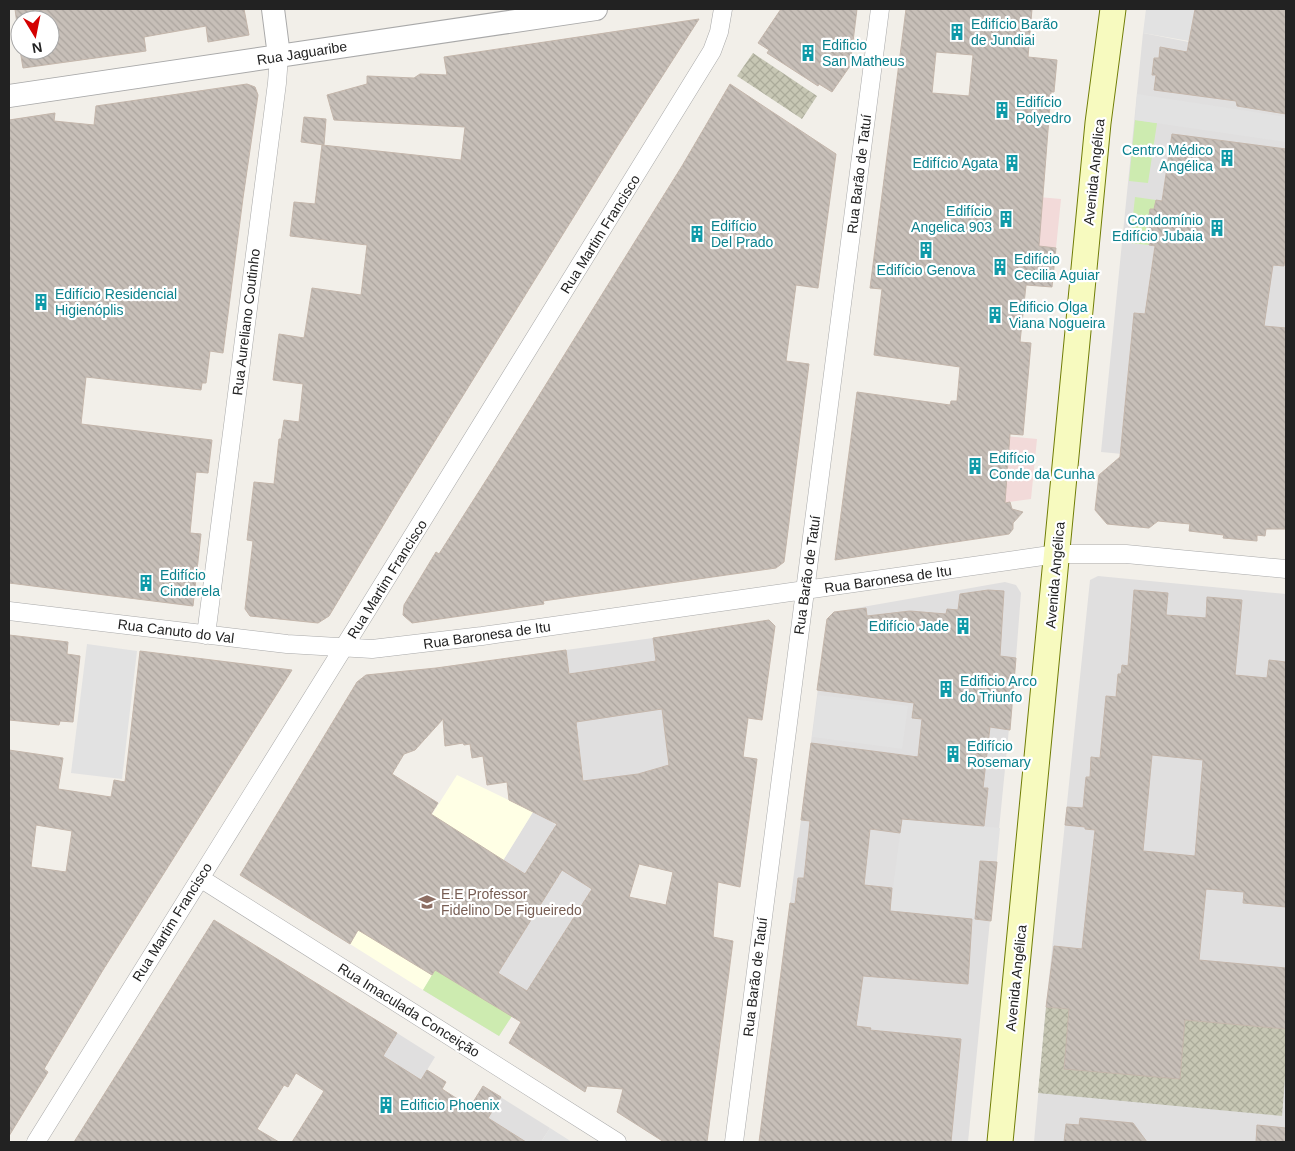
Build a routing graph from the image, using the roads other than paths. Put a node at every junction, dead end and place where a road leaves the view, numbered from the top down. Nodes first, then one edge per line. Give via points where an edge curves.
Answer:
1 (273, 9) edge
2 (596, 9) edge
3 (723, 9) edge
4 (880, 9) edge
5 (1113, 9) edge
6 (279, 56) junction
7 (9, 96) edge
8 (1057, 554) junction
9 (1286, 569) edge
10 (804, 590) junction
11 (9, 611) edge
12 (206, 635) junction
13 (343, 649) junction
14 (200, 878) junction
15 (36, 1142) edge
16 (617, 1142) edge
17 (734, 1142) edge
18 (1000, 1142) edge

1 - 6 street, Rua Aureliano Coutinho
2 - 6 street, Rua Jaguaribe
3 - 13 street, Rua Martim Francisco via 712,51
4 - 10 street, Rua Barão de Tatuí
5 - 8 main road, Avenida Angélica
6 - 7 street, Rua Jaguaribe
6 - 12 street, Rua Aureliano Coutinho
8 - 9 street, Rua Baronesa de Itu via 1126,554
8 - 10 street, Rua Baronesa de Itu
8 - 18 main road, Avenida Angélica
10 - 13 street, Rua Baronesa de Itu via 482,636 372,649
10 - 17 street, Rua Barão de Tatuí
11 - 12 street, Rua Canuto do Val
12 - 13 street, Rua Canuto do Val
13 - 14 street, Rua Martim Francisco
14 - 15 street, Rua Martim Francisco
14 - 16 street, Rua Imaculada Conceição

